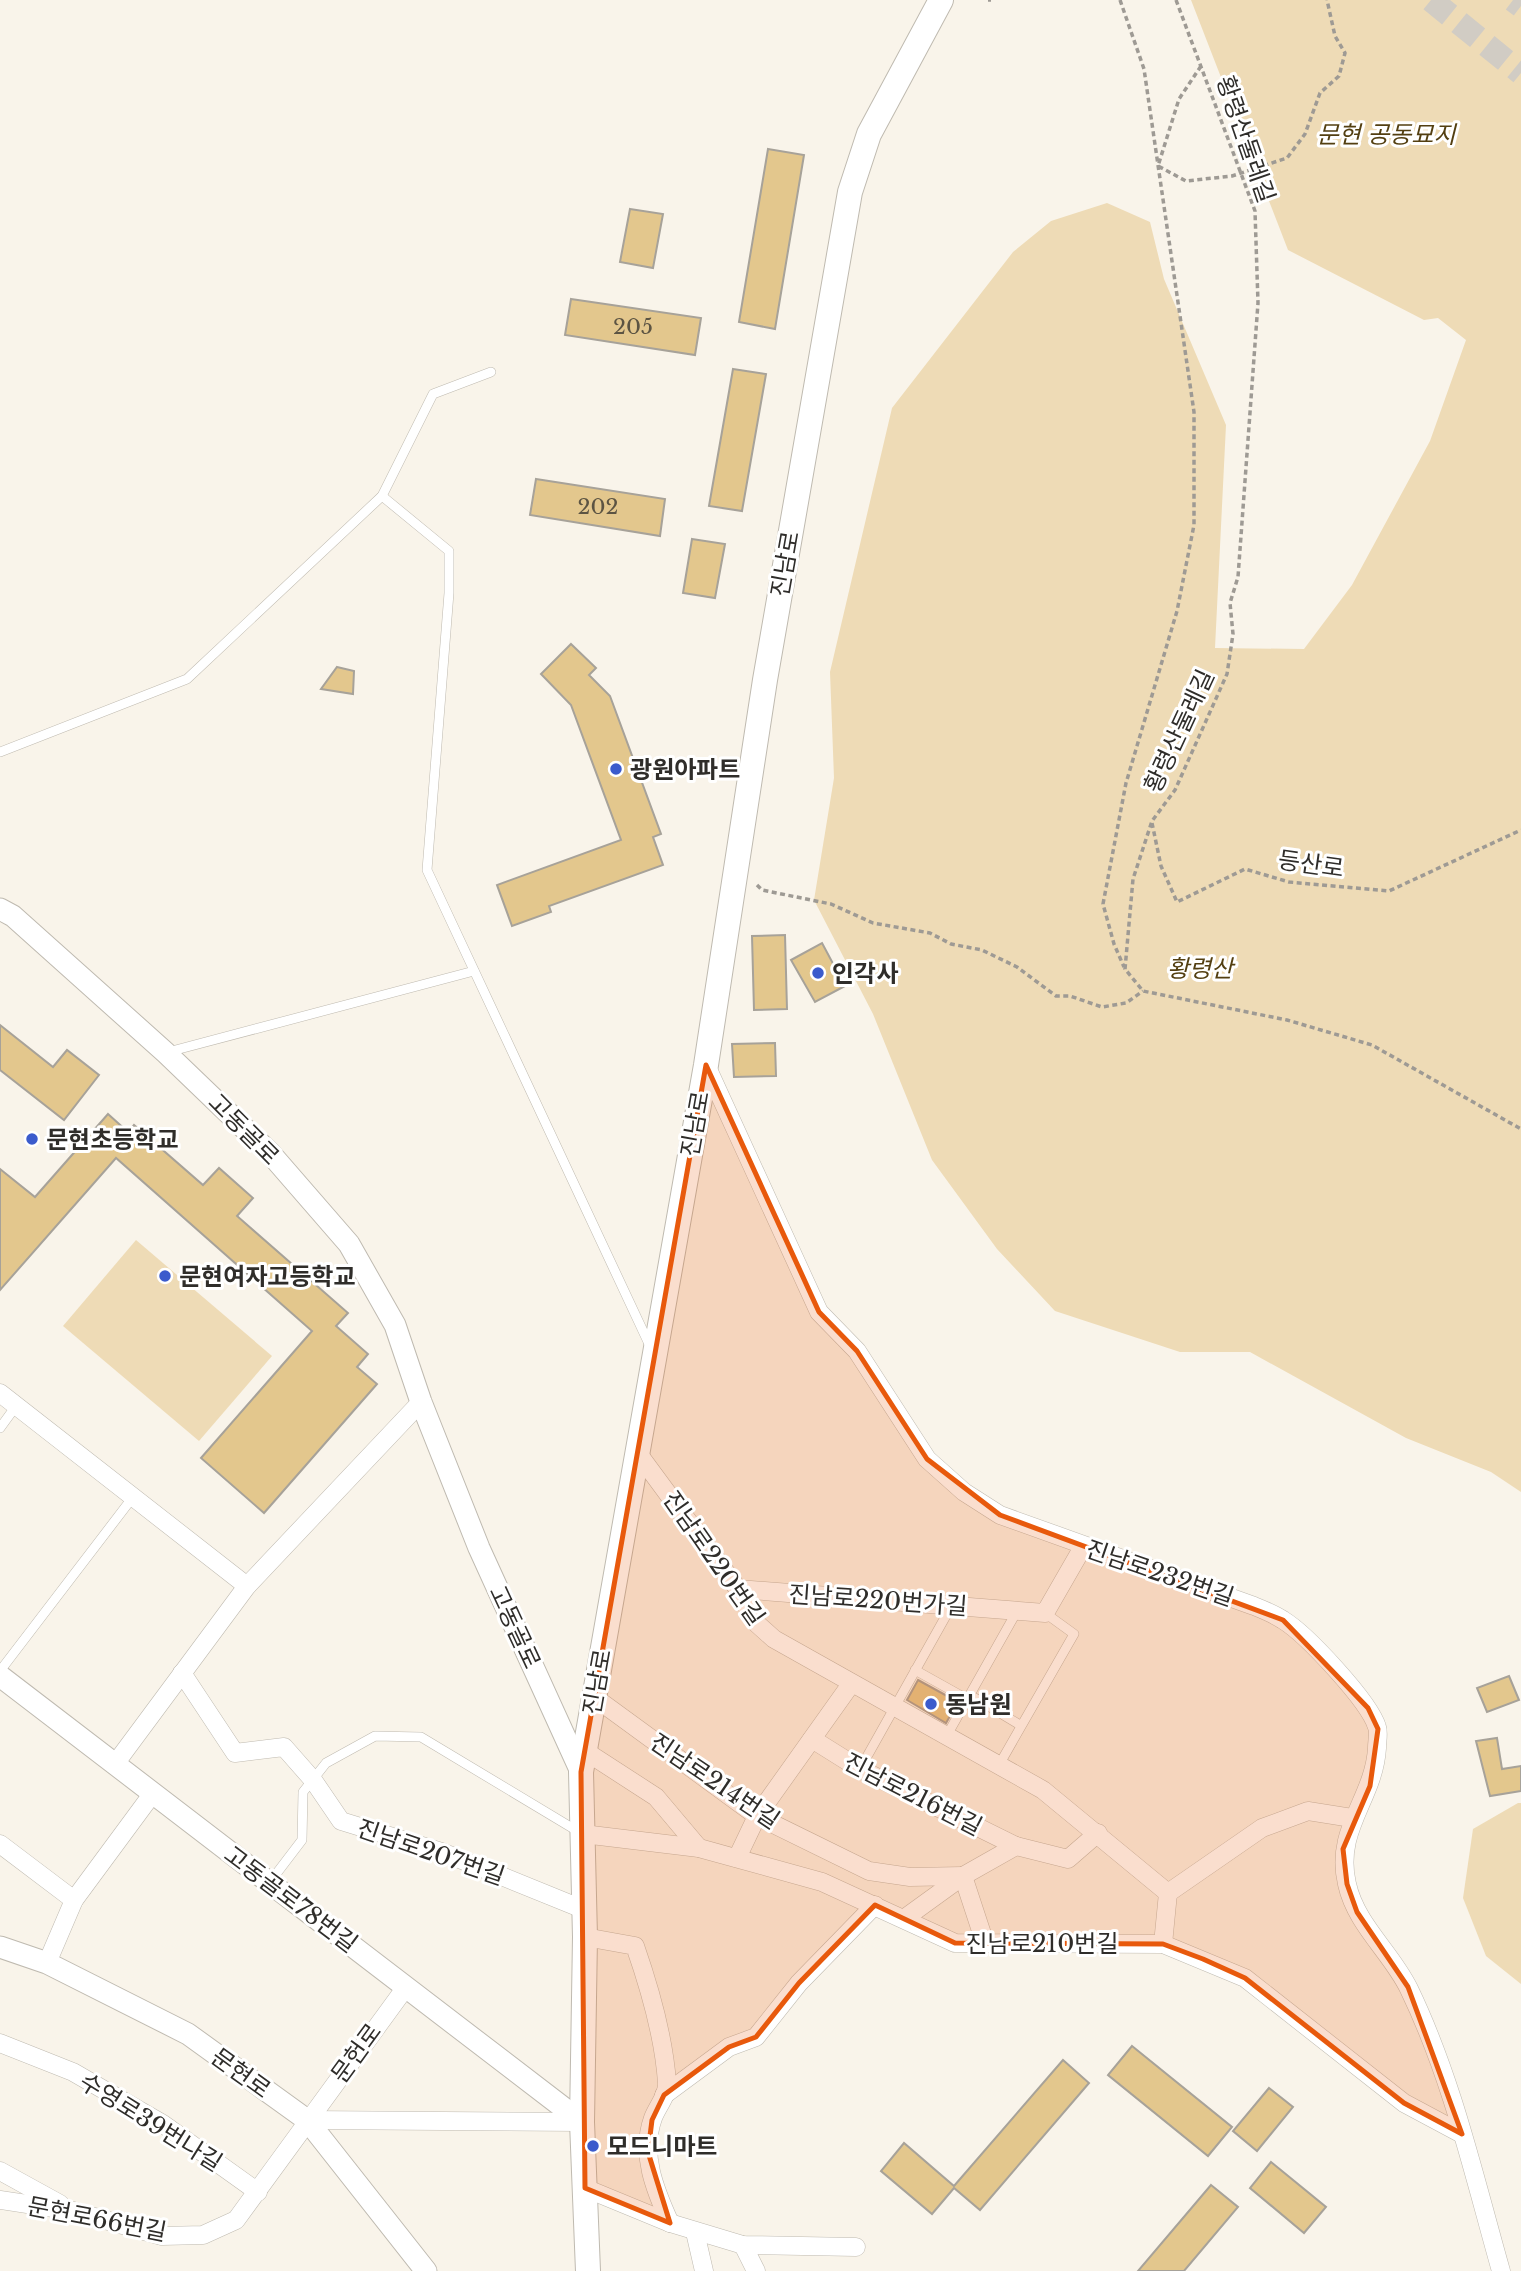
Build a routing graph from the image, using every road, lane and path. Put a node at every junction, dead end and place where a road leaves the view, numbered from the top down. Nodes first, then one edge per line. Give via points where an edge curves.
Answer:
1 (940, 0) edge
2 (1121, 0) edge
3 (1175, 0) edge
4 (1326, 0) edge
5 (1201, 65) junction
6 (1158, 166) junction
7 (1241, 173) junction
8 (491, 372) dead end
9 (382, 496) junction
10 (0, 752) edge
11 (1152, 821) junction
12 (1521, 830) edge
13 (736, 866) junction
14 (0, 909) edge
15 (1125, 969) junction
16 (474, 971) junction
17 (1143, 991) junction
18 (166, 1053) junction
19 (706, 1065) junction
20 (1521, 1129) edge
21 (654, 1356) junction
22 (0, 1393) edge
23 (421, 1402) junction
24 (16, 1406) junction
25 (0, 1428) edge
26 (637, 1452) junction
27 (132, 1497) junction
28 (1083, 1547) junction
29 (247, 1586) junction
30 (738, 1589) junction
31 (952, 1605) junction
32 (1017, 1611) junction
33 (1045, 1613) junction
34 (915, 1670) junction
35 (183, 1673) junction
36 (0, 1674) edge
37 (851, 1684) junction
38 (594, 1697) junction
39 (969, 1697) junction
40 (894, 1708) junction
41 (1020, 1726) junction
42 (946, 1737) junction
43 (812, 1739) junction
44 (583, 1762) junction
45 (114, 1764) junction
46 (999, 1765) junction
47 (860, 1769) junction
48 (313, 1780) junction
49 (153, 1793) junction
50 (757, 1816) junction
51 (1352, 1818) junction
52 (1098, 1833) junction
53 (583, 1834) junction
54 (0, 1844) edge
55 (1016, 1846) junction
56 (699, 1848) junction
57 (737, 1858) junction
58 (963, 1876) junction
59 (270, 1882) junction
60 (1168, 1893) junction
61 (74, 1900) junction
62 (875, 1905) junction
63 (584, 1910) junction
64 (905, 1919) junction
65 (585, 1937) junction
66 (985, 1943) junction
67 (1163, 1944) junction
68 (0, 1947) edge
69 (47, 1963) junction
70 (406, 1987) junction
71 (0, 2043) edge
72 (664, 2095) junction
73 (307, 2120) junction
74 (582, 2122) junction
75 (1462, 2134) junction
76 (0, 2171) edge
77 (585, 2188) junction
78 (258, 2192) junction
79 (0, 2200) edge
80 (73, 2211) junction
81 (670, 2222) junction
82 (695, 2232) junction
83 (743, 2245) junction
84 (856, 2247) dead end
85 (426, 2271) edge
86 (588, 2271) edge
87 (704, 2271) edge
88 (756, 2271) edge
89 (1501, 2271) edge

1 - 13 main road, 진남로 via 869,134 850,192
2 - 6 path via 1144,69
3 - 5 path, 황령산둘레길
4 - 7 path via 1335,36 1345,53 1339,76 1320,93 1305,134 1287,158
5 - 6 path via 1179,99
5 - 7 path, 황령산둘레길
6 - 7 path via 1186,181
6 - 15 path via 1194,412 1194,525 1177,611 1126,783 1103,904
7 - 11 path, 황령산둘레길 via 1255,211 1258,303 1238,577 1230,603 1233,634 1227,674 1175,790
8 - 9 lane via 433,394
9 - 10 lane via 187,679
9 - 16 lane via 449,551 427,870
11 - 12 path, 등산로 via 1161,866 1177,902 1245,869 1289,882 1389,891
11 - 15 path, 황령산둘레길 via 1133,879
13 - 17 path via 762,890 831,904 873,923 930,933 951,944 982,950 1017,967 1056,996 1102,1007 1126,1003
13 - 19 main road, 진남로
14 - 18 street, 고동골로
15 - 17 path
16 - 18 lane
16 - 21 lane
17 - 20 path via 1287,1020 1372,1045
18 - 23 street, 고동골로 via 270,1153 349,1244 395,1325
19 - 21 main road, 진남로
19 - 28 street, 진남로232번길 via 819,1312 857,1351 927,1459 964,1492 1000,1514
21 - 26 main road, 진남로
22 - 24 street
23 - 29 street
23 - 44 street, 고동골로 via 479,1548
24 - 25 lane
24 - 27 street
26 - 30 street, 진남로220번길
26 - 38 main road, 진남로
27 - 29 street
27 - 36 lane, 고동골로78번길
28 - 33 street
28 - 51 street, 진남로232번길 via 1254,1606 1303,1636 1368,1708 1378,1729 1370,1786
29 - 35 street
30 - 31 street, 진남로220번가길
30 - 37 street, 진남로220번길 via 755,1622 774,1639
31 - 32 street, 진남로220번가길
31 - 34 lane
32 - 33 street, 진남로220번가길
32 - 39 lane
33 - 41 lane via 1074,1634
34 - 39 lane
34 - 40 lane
35 - 45 street
35 - 48 street, 진남로207번길 via 235,1753 284,1747
36 - 45 street, 고동골로78번길
37 - 40 street, 진남로220번길
37 - 43 street
38 - 44 main road, 진남로
38 - 50 street, 진남로214번길
39 - 41 lane
39 - 42 lane
40 - 42 street, 진남로220번길
40 - 47 lane
41 - 46 lane
42 - 46 street, 진남로220번길
43 - 47 street, 진남로216번길
43 - 50 street
44 - 53 main road, 진남로
44 - 56 street via 656,1797
45 - 49 street, 고동골로78번길
46 - 52 street, 진남로220번길 via 1043,1790
47 - 55 street, 진남로216번길
48 - 53 lane via 326,1763 375,1735 421,1737
48 - 59 lane via 303,1792 302,1840
48 - 63 street, 진남로207번길 via 341,1821 442,1852
49 - 59 street, 고동골로78번길
49 - 61 street
50 - 57 street
50 - 58 street, 진남로214번길 via 869,1871 910,1877
51 - 60 street via 1308,1811 1262,1828
51 - 75 street, 진남로232번길 via 1343,1849 1347,1884 1357,1912 1408,1987 1445,2077
52 - 55 street, 진남로216번길 via 1068,1859
52 - 60 street, 진남로220번길
53 - 56 street, 진남로210번길
53 - 63 main road, 진남로
54 - 61 street
55 - 58 street
56 - 57 street, 진남로210번길
57 - 62 street, 진남로210번길 via 822,1882
58 - 64 street
58 - 66 street
59 - 70 street, 고동골로78번길
60 - 67 street
61 - 69 street
62 - 64 street, 진남로210번길
62 - 72 street via 799,1983 756,2037 729,2047
63 - 65 main road, 진남로
64 - 66 street, 진남로210번길 via 955,1943
65 - 72 street via 635,1946 652,1996 668,2087
65 - 74 main road, 진남로
66 - 67 street, 진남로210번길
67 - 75 street, 진남로210번길 via 1245,1978 1404,2103
68 - 69 street, 문현로
69 - 73 street, 문현로 via 188,2034
70 - 73 street, 문헌로
70 - 74 street, 고동골로78번길
71 - 78 street, 수영로39번나길 via 73,2072 163,2124
72 - 81 street via 652,2120 648,2152 654,2186
73 - 74 street
73 - 78 street, 문현로66번길
73 - 85 street, 문현로
74 - 77 main road, 진남로
75 - 89 street, 진남로232번길
76 - 80 street
77 - 81 street
77 - 86 main road, 진남로
78 - 80 street, 문현로66번길 via 236,2220 203,2235 162,2236
79 - 80 street, 문현로66번길
81 - 82 street
82 - 83 street
82 - 87 street
83 - 84 street
83 - 88 street

